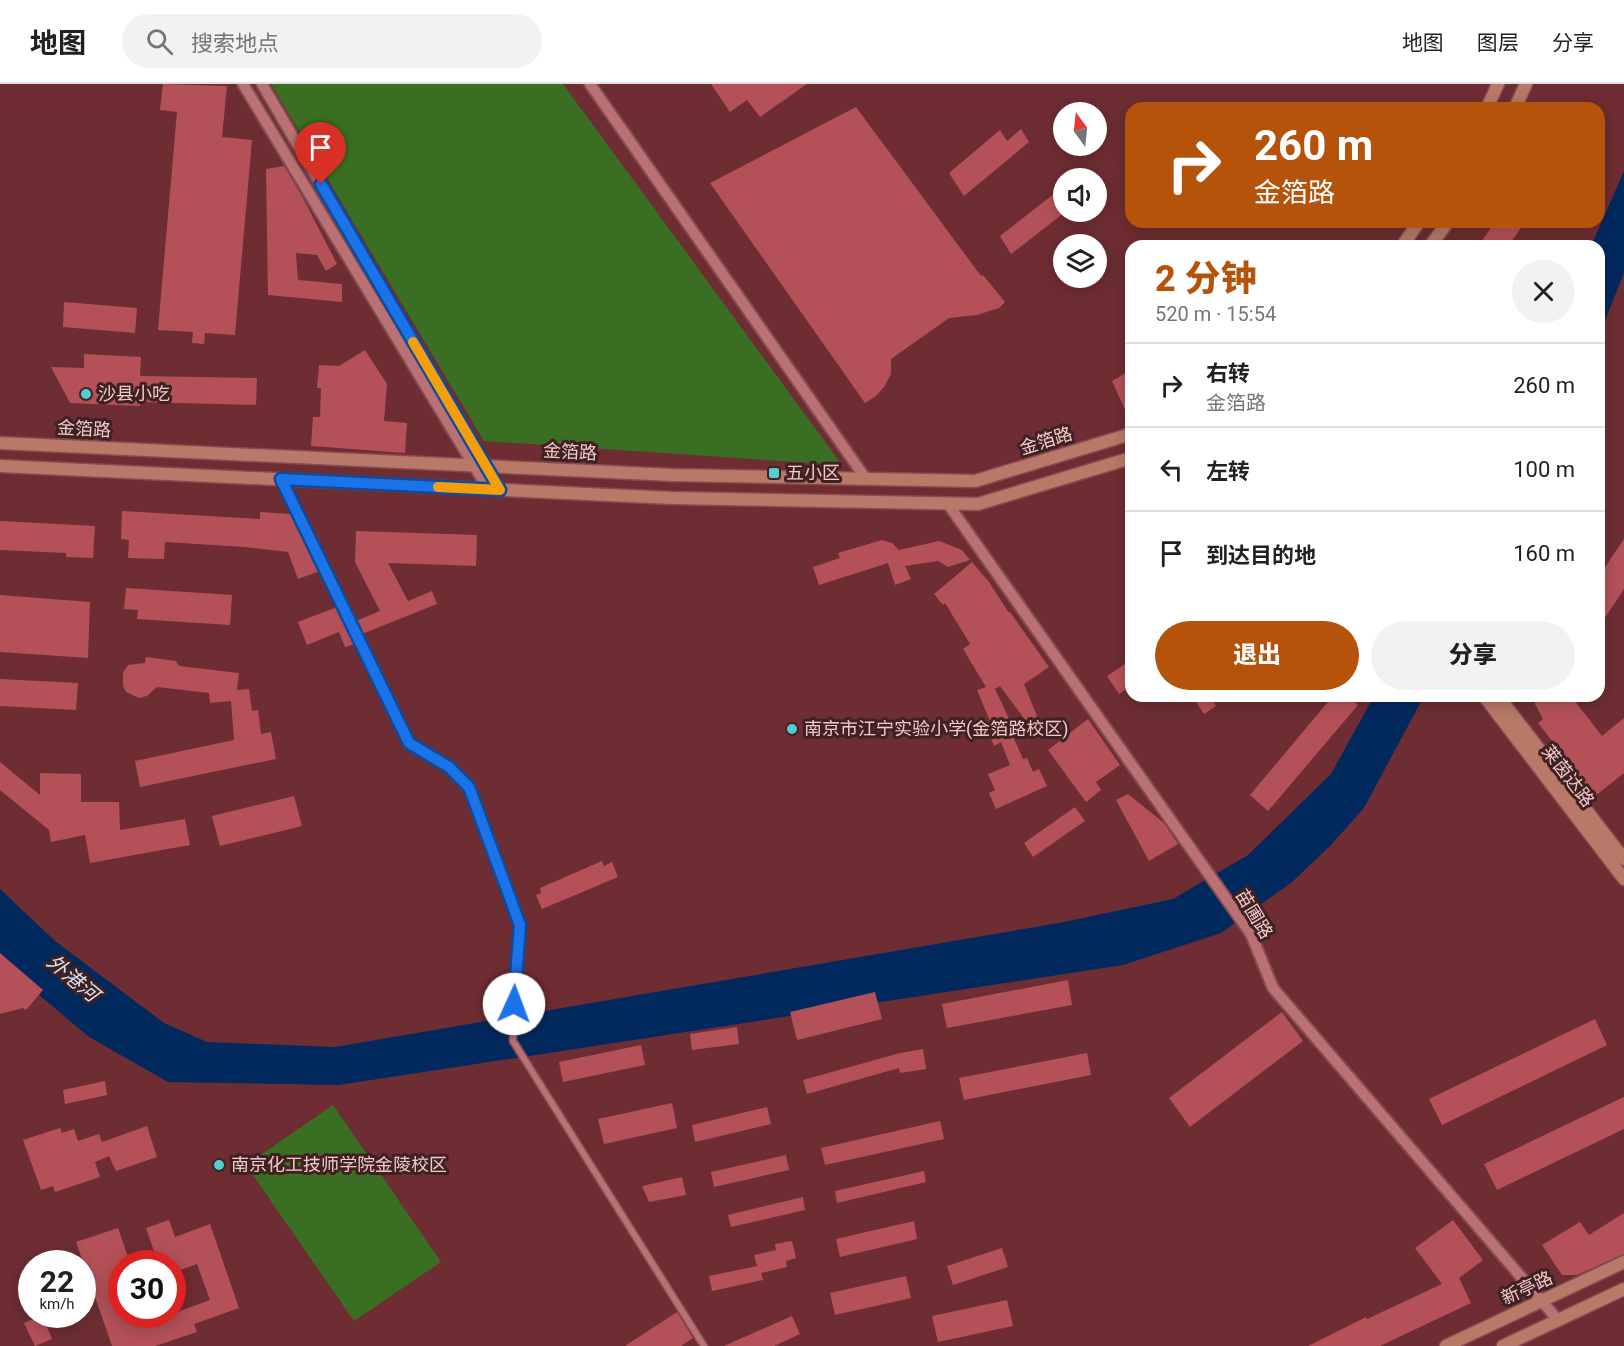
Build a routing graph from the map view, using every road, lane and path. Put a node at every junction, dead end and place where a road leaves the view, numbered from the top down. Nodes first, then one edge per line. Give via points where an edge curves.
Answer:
1 (243, 84) edge
2 (262, 84) edge
3 (590, 84) edge
4 (1498, 84) edge
5 (1526, 84) edge
6 (1490, 102) edge
7 (1518, 102) edge
8 (1125, 436) edge
9 (0, 443) edge
10 (1125, 460) edge
11 (0, 466) edge
12 (480, 466) junction
13 (281, 479) junction
14 (866, 479) junction
15 (494, 489) junction
16 (948, 504) junction
17 (1489, 702) edge
18 (1503, 702) edge
19 (1624, 859) edge
20 (1624, 879) edge
21 (1624, 1262) edge
22 (1624, 1289) edge
23 (1542, 1301) junction
24 (1558, 1320) junction
25 (704, 1346) edge
26 (1446, 1346) edge
27 (1503, 1346) edge

1 - 12 street
2 - 12 street
3 - 14 street
4 - 6 main road
5 - 7 main road
8 - 14 main road, 金箔路 via 975,481
9 - 12 main road, 金箔路
10 - 16 main road via 978,504
11 - 13 main road
12 - 14 main road, 金箔路
12 - 15 street
13 - 15 main road
13 - 25 street via 409,743 449,767 469,787 520,925 513,1041
15 - 16 main road via 672,498
16 - 23 street, 苗圃路 via 1251,934 1273,988
17 - 20 main road, 莱茵达路
18 - 19 main road
21 - 23 main road, 新亭路
22 - 24 main road
23 - 24 street, 苗圃路
23 - 26 main road, 新亭路
24 - 27 main road

